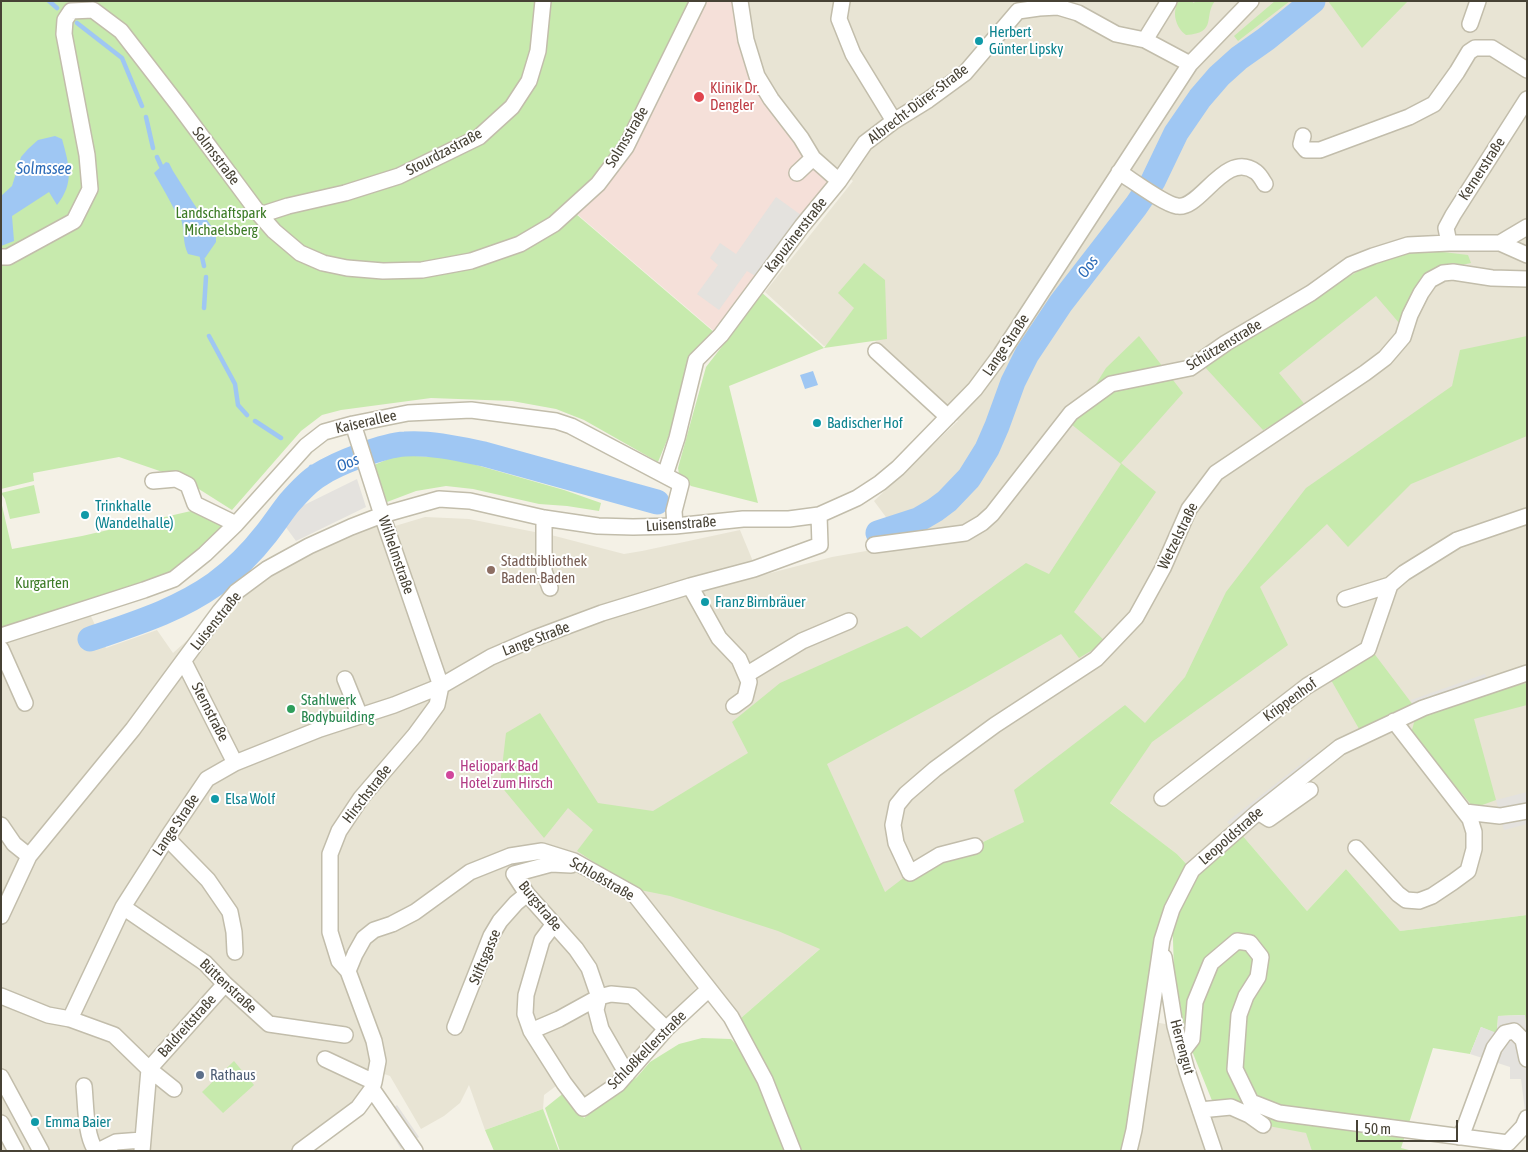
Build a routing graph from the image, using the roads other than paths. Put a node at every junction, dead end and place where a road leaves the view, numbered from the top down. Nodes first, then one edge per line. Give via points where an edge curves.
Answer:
1 (543, 1) edge
2 (698, 1) edge
3 (740, 1) edge
4 (842, 1) edge
5 (1169, 1) edge
6 (1251, 1) edge
7 (1478, 1) edge
8 (1470, 24) dead end
9 (1145, 40) junction
10 (1190, 64) junction
11 (1527, 70) edge
12 (1527, 99) edge
13 (894, 121) junction
14 (1303, 136) dead end
15 (813, 158) junction
16 (1119, 172) junction
17 (797, 173) dead end
18 (839, 181) junction
19 (1265, 184) dead end
20 (260, 215) junction
21 (1527, 227) edge
22 (1448, 243) junction
23 (1500, 243) junction
24 (1527, 255) edge
25 (1, 257) edge
26 (1527, 279) edge
27 (876, 351) dead end
28 (948, 417) junction
29 (353, 424) junction
30 (665, 475) junction
31 (153, 481) dead end
32 (382, 515) junction
33 (819, 515) junction
34 (1527, 516) edge
35 (544, 518) junction
36 (236, 524) junction
37 (675, 526) junction
38 (874, 544) dead end
39 (1390, 585) junction
40 (690, 586) junction
41 (550, 588) dead end
42 (1345, 599) dead end
43 (849, 621) dead end
44 (1, 636) edge
45 (2, 650) edge
46 (184, 662) junction
47 (1527, 673) edge
48 (746, 675) junction
49 (345, 679) dead end
50 (441, 686) junction
51 (25, 703) dead end
52 (734, 706) dead end
53 (360, 716) junction
54 (1394, 721) junction
55 (235, 763) junction
56 (1310, 790) dead end
57 (1162, 798) dead end
58 (1527, 811) edge
59 (1258, 812) junction
60 (1465, 812) junction
61 (1, 825) edge
62 (167, 838) junction
63 (975, 846) dead end
64 (1356, 848) dead end
65 (29, 856) junction
66 (583, 866) junction
67 (527, 894) junction
68 (123, 906) junction
69 (1, 916) edge
70 (554, 924) junction
71 (1162, 940) junction
72 (235, 952) dead end
73 (350, 967) junction
74 (225, 984) junction
75 (709, 989) junction
76 (1, 996) edge
77 (600, 997) junction
78 (70, 1019) junction
79 (455, 1027) dead end
80 (666, 1029) junction
81 (531, 1031) junction
82 (345, 1034) dead end
83 (1182, 1052) junction
84 (325, 1059) dead end
85 (1527, 1059) edge
86 (149, 1069) junction
87 (627, 1074) junction
88 (1, 1077) edge
89 (84, 1086) dead end
90 (373, 1086) junction
91 (174, 1089) dead end
92 (1200, 1110) junction
93 (1527, 1118) edge
94 (1, 1124) edge
95 (1263, 1125) dead end
96 (1459, 1137) junction
97 (142, 1146) edge
98 (317, 1146) edge
99 (16, 1151) edge
100 (40, 1151) edge
101 (97, 1151) edge
102 (300, 1151) edge
103 (415, 1151) edge
104 (793, 1151) edge
105 (1129, 1151) edge
106 (1214, 1151) edge

1 - 20 street, Stourdzastraße via 538,51 529,81 512,107 479,136 399,176
2 - 20 street, Solmsstraße via 626,147 598,184 554,224 520,244 471,261 422,270 347,268 323,263 300,253
3 - 15 street via 746,40 757,76
4 - 13 street via 839,19 853,54
5 - 9 street
6 - 10 street, Lange Straße
7 - 8 street
9 - 10 street, Albrecht-Dürer-Straße
9 - 13 street, Albrecht-Dürer-Straße via 1116,34 1078,13 1058,7 1018,12 965,73
10 - 16 street, Lange Straße
11 - 14 street via 1492,48 1475,48 1434,104 1409,117 1320,150 1306,150 1301,144
12 - 22 street, Kernerstraße via 1453,215 1446,228
13 - 18 street, Albrecht-Dürer-Straße via 865,143
15 - 17 street
15 - 18 street
16 - 19 street via 1177,206 1187,205 1225,172 1233,169 1246,167 1257,172
16 - 28 street, Lange Straße via 1001,354 975,389
18 - 30 street, Kapuzinerstraße via 799,224 721,335 696,360 678,438
20 - 25 street, Solmsstraße via 121,31 94,10 71,11 65,20 64,34 87,155 90,189 74,221 8,257
21 - 23 street
22 - 23 street, Schützenstraße
22 - 38 street, Schützenstraße via 1408,245 1350,265 1190,368 1111,384 1071,413 992,514 965,533
23 - 24 street
26 - 63 street, Wetzelstraße via 1453,272 1430,280 1410,315 1403,337 1386,358 1216,473 1189,509 1163,568 1136,617 1096,659 935,769 897,806 893,824 896,843 910,873 940,855
27 - 28 street
28 - 33 street, Lange Straße via 880,483 858,498
29 - 30 street, Kaiserallee via 408,413 471,410 556,421
29 - 32 street, Wilhelmstraße
29 - 36 street, Kaiserallee via 324,432 306,446
30 - 37 street, Kaiserallee via 681,484 674,511
31 - 36 street via 176,479 188,485 195,504
32 - 35 street, Luisenstraße via 439,500 470,500
32 - 46 street, Luisenstraße via 309,546 267,569 236,592
32 - 50 street, Wilhelmstraße
33 - 37 street, Luisenstraße
33 - 40 street, Lange Straße via 820,545 754,569
34 - 39 street via 1457,540
35 - 37 street, Luisenstraße via 598,526
35 - 41 street via 544,571
36 - 44 street, Kaiserallee via 174,579
39 - 42 street
39 - 57 street, Krippenhof via 1368,649 1307,686
40 - 48 street via 719,638 739,659
40 - 50 street, Lange Straße via 535,638 491,657
43 - 48 street via 802,641
45 - 51 street
46 - 55 street, Sternstraße
46 - 65 street, Luisenstraße
47 - 54 street, Leopoldstraße
48 - 52 street via 749,682 745,698
49 - 53 street
50 - 53 street, Lange Straße
50 - 73 street, Hirschstraße via 437,705 361,798 339,831 330,854 330,932 338,961
53 - 55 street, Lange Straße
54 - 59 street, Leopoldstraße via 1340,747
54 - 60 street
55 - 62 street, Lange Straße via 207,779
56 - 59 street via 1269,818
58 - 60 street via 1500,816
59 - 71 street, Leopoldstraße via 1192,870 1172,909
60 - 64 street via 1474,832 1474,849 1468,871 1432,896 1419,901 1406,900 1398,894
61 - 65 street via 14,844
62 - 68 street, Lange Straße
62 - 72 street via 208,880 230,912
65 - 69 street, Luisenstraße
66 - 67 street, Burgstraße via 551,864 514,874
66 - 73 street, Schloßstraße via 542,852 510,856 470,872 415,912 374,930 364,938
66 - 75 street, Schloßstraße via 635,896
67 - 70 street, Burgstraße
67 - 79 street, Stiftsgasse via 491,936
68 - 74 street, Büttenstraße via 205,962
68 - 78 street, Lange Straße
70 - 77 street, Burgstraße via 589,968
70 - 81 street via 542,940 526,995 525,1014
71 - 83 street, Herrengut
71 - 105 street, Leopoldstraße
73 - 90 street via 378,1061
74 - 82 street, Büttenstraße via 269,1024
74 - 86 street, Baldreitstraße
75 - 80 street, Schloßkellerstraße
75 - 104 street, Schloßstraße via 731,1017 756,1061
76 - 78 street via 48,1015
77 - 80 street via 611,994 632,996
77 - 81 street
77 - 87 street, Burgstraße via 596,1010 602,1029
78 - 86 street via 114,1035
80 - 87 street, Schloßkellerstraße
81 - 87 street, Schloßkellerstraße via 583,1108
83 - 92 street, Herrengut
83 - 96 street via 1192,1039 1195,1002 1212,963 1237,941 1250,943 1260,957 1258,977 1239,1015 1235,1069 1251,1102 1279,1113
84 - 90 street
85 - 96 street via 1523,1040 1514,1031 1504,1032 1494,1048
86 - 91 street
86 - 97 street
88 - 100 street
89 - 101 street via 87,1124
90 - 98 street via 358,1108
90 - 103 street
92 - 95 street via 1231,1107
92 - 106 street, Herrengut
93 - 96 street via 1508,1143
94 - 99 street
97 - 101 street via 116,1142
98 - 102 street

